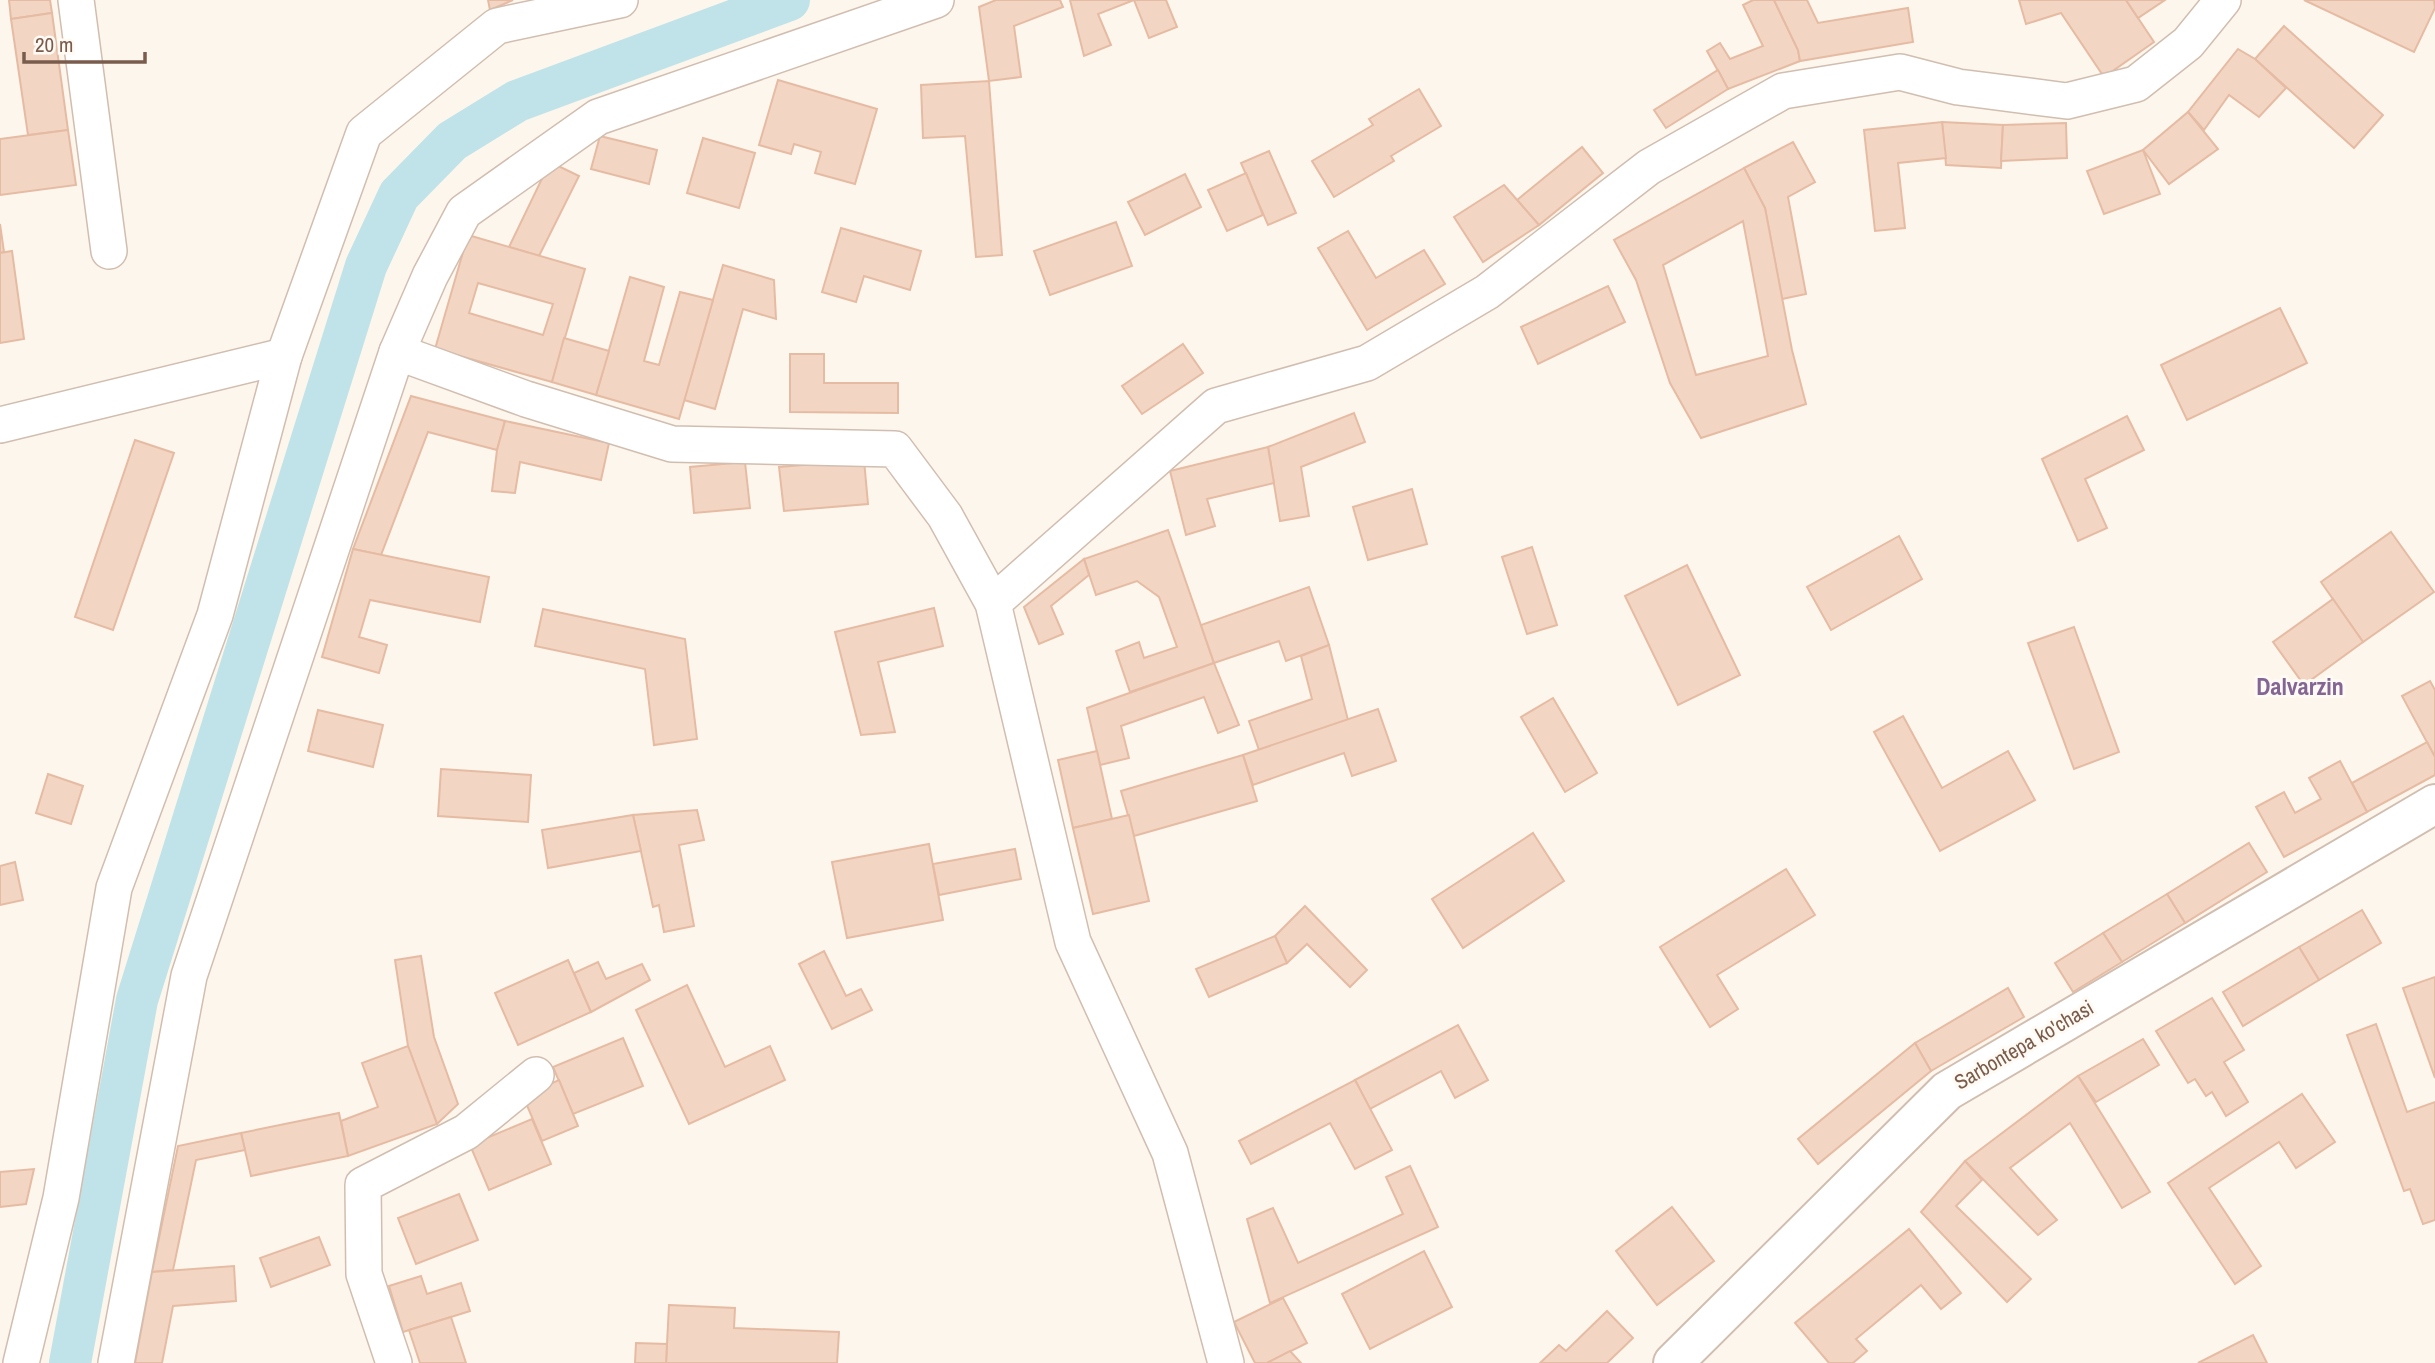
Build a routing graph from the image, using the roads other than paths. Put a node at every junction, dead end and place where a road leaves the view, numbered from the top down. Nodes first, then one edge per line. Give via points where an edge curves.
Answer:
1 (76, 0) edge
2 (620, 0) edge
3 (936, 0) edge
4 (2223, 0) edge
5 (109, 251) dead end
6 (397, 352) junction
7 (284, 356) junction
8 (0, 425) edge
9 (993, 603) junction
10 (2435, 804) edge
11 (536, 1075) dead end
12 (21, 1363) edge
13 (116, 1363) edge
14 (394, 1363) edge
15 (1226, 1363) edge
16 (1673, 1363) edge

1 - 5 street
2 - 7 street via 497,26 364,133
3 - 6 street via 598,117 464,212
4 - 9 street via 2188,43 2136,84 2067,101 1958,88 1900,72 1783,91 1649,167 1487,292 1367,363 1216,406
6 - 9 street via 526,399 672,444 895,449 945,516
6 - 13 street via 189,976
7 - 8 street
7 - 12 street via 215,615 114,888 61,1198
9 - 15 street via 1073,942 1170,1153
10 - 16 street, Sarbontepa ko'chasi via 1947,1091
11 - 14 street via 466,1132 363,1185 364,1274

